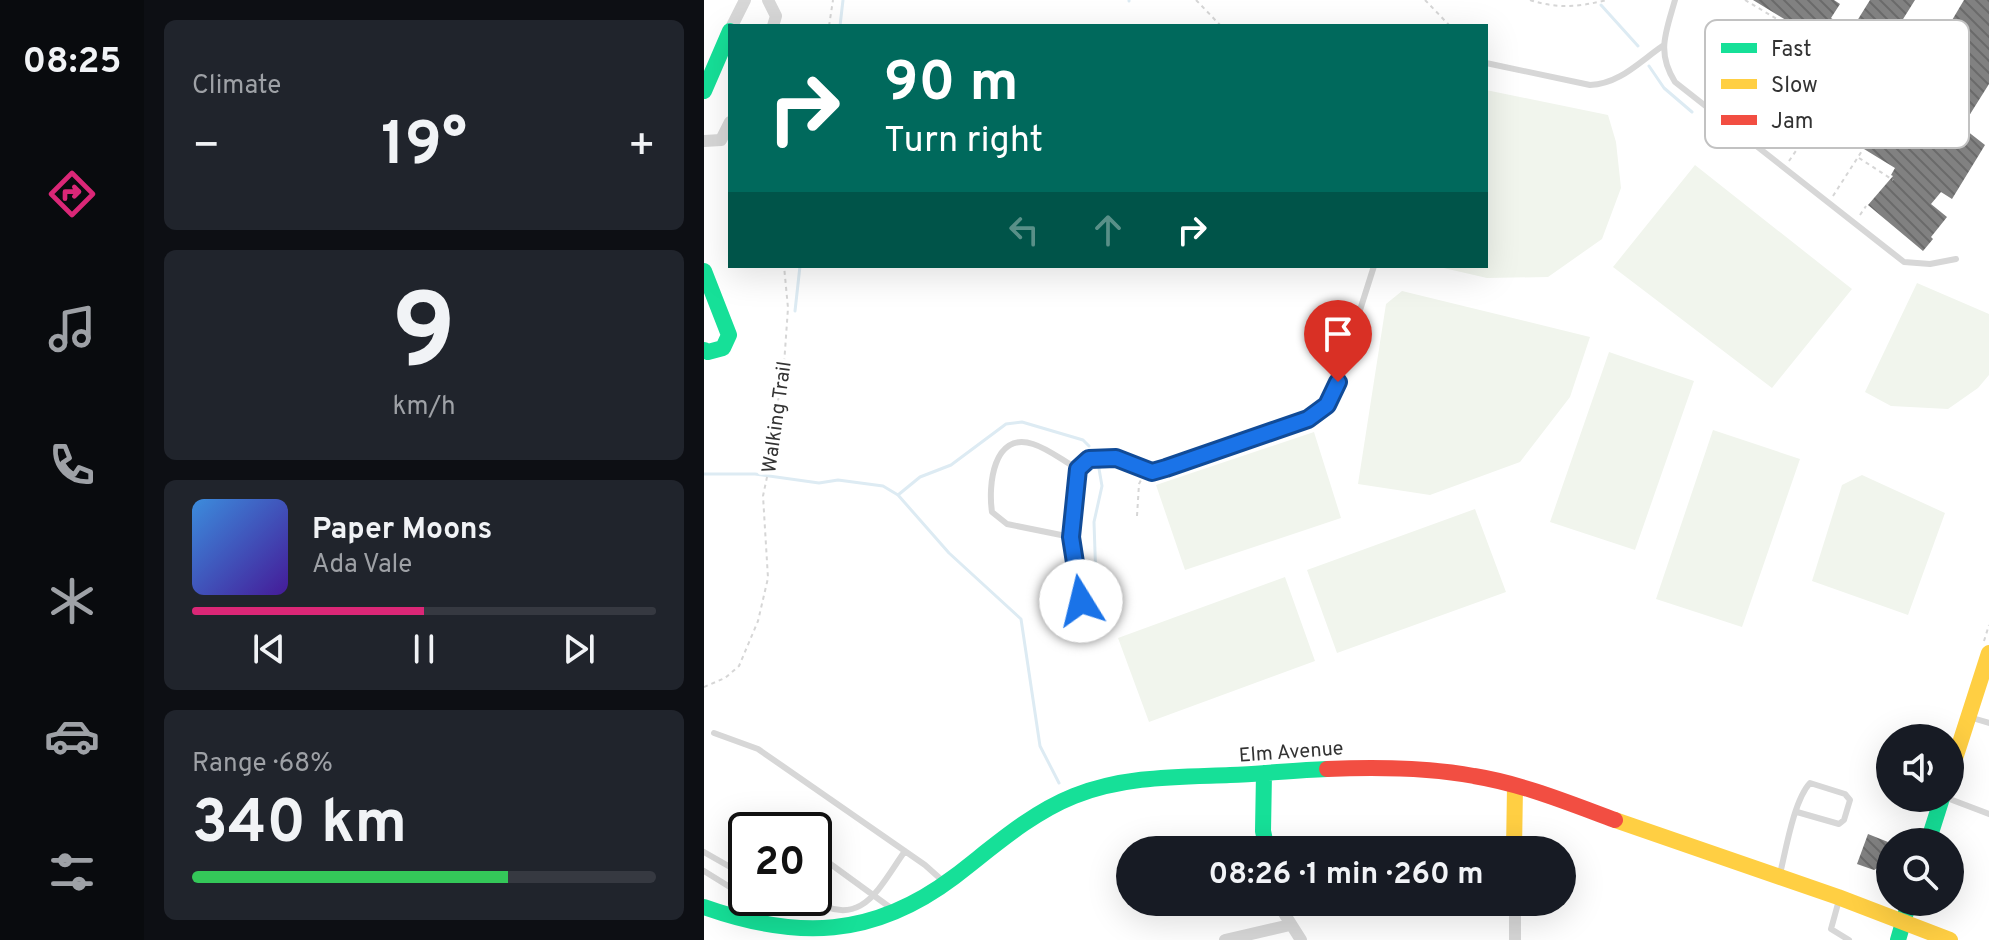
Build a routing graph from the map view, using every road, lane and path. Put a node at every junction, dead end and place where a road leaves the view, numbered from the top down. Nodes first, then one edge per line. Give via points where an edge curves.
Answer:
1 (745, 0) edge
2 (768, 0) edge
3 (833, 0) edge
4 (1196, 0) edge
5 (1425, 0) edge
6 (1530, 0) edge
7 (1607, 0) edge
8 (1675, 0) edge
9 (1745, 0) edge
10 (1778, 20) edge
11 (733, 24) edge
12 (774, 24) edge
13 (829, 24) edge
14 (1219, 24) edge
15 (1448, 24) edge
16 (728, 35) edge
17 (1664, 45) junction
18 (1488, 63) edge
19 (704, 91) edge
20 (1705, 106) edge
21 (728, 126) edge
22 (705, 142) edge
23 (1758, 148) edge
24 (1798, 148) edge
25 (1863, 148) edge
26 (1858, 157) junction
27 (1785, 169) junction
28 (1893, 180) dead end
29 (1829, 203) junction
30 (1866, 206) dead end
31 (1854, 223) junction
32 (1956, 259) dead end
33 (784, 268) edge
34 (1373, 268) edge
35 (704, 271) edge
36 (704, 350) edge
37 (1078, 469) junction
38 (1146, 470) junction
39 (1137, 516) dead end
40 (1071, 537) junction
41 (1081, 601) dead end
42 (1989, 653) edge
43 (704, 687) edge
44 (1968, 717) junction
45 (1989, 723) edge
46 (1964, 730) edge
47 (714, 733) dead end
48 (1264, 773) junction
49 (1515, 787) junction
50 (1964, 805) edge
51 (1797, 812) junction
52 (1989, 814) edge
53 (1264, 836) edge
54 (1514, 836) edge
55 (905, 851) junction
56 (704, 852) edge
57 (832, 865) edge
58 (728, 866) edge
59 (704, 871) edge
60 (1779, 877) junction
61 (944, 882) junction
62 (728, 886) edge
63 (874, 895) junction
64 (1840, 898) junction
65 (704, 907) edge
66 (832, 910) edge
67 (898, 913) junction
68 (766, 916) edge
69 (1285, 916) edge
70 (1515, 916) edge
71 (1905, 916) edge
72 (1903, 922) junction
73 (1290, 925) junction
74 (759, 930) junction
75 (823, 938) edge
76 (1225, 940) edge
77 (1301, 940) edge
78 (1515, 940) edge
79 (1849, 940) edge
80 (1898, 940) edge
81 (1950, 940) edge

1 - 11 street
2 - 12 street via 776,16
3 - 13 path
4 - 14 path
5 - 15 path
6 - 7 path via 1553,7
8 - 17 lane
9 - 10 path
16 - 19 main road
17 - 18 lane via 1603,85
17 - 20 lane via 1675,82
21 - 22 street via 721,140
23 - 27 lane
24 - 27 path
25 - 26 path
26 - 28 path
26 - 29 path
27 - 29 lane
29 - 31 lane
30 - 31 path
31 - 32 lane via 1904,262
33 - 43 path, Walking Trail via 788,308 783,379 763,496 768,578 739,666
34 - 38 lane via 1327,405 1308,419 1166,468
35 - 36 main road via 729,335 723,348
37 - 38 lane via 1089,459 1116,458
37 - 40 lane
37 - 40 lane via 1029,442 1012,443 999,454 989,494 992,512 1007,524
38 - 39 path via 1139,484
40 - 41 lane
42 - 44 main road
44 - 45 lane
44 - 46 main road
47 - 55 lane via 758,749
48 - 49 main road, Elm Avenue via 1376,767 1455,772
48 - 53 main road
48 - 61 main road, Elm Avenue via 1146,780 1081,793 1019,825
49 - 54 main road
49 - 60 main road, Elm Avenue
50 - 52 lane
51 - 51 lane via 1810,783 1850,800 1839,824
51 - 60 lane
55 - 61 lane
55 - 63 lane
56 - 58 lane
57 - 63 lane
59 - 62 lane
60 - 64 main road, Elm Avenue
61 - 67 main road, Elm Avenue
63 - 66 lane via 866,905
63 - 67 lane
64 - 72 main road, Elm Avenue
64 - 79 lane via 1831,929
65 - 74 main road, Elm Avenue
67 - 75 main road, Elm Avenue
68 - 74 lane
69 - 73 street
70 - 78 street
71 - 72 main road
72 - 80 main road
72 - 81 main road, Elm Avenue
73 - 76 street
73 - 77 street
74 - 75 main road, Elm Avenue

